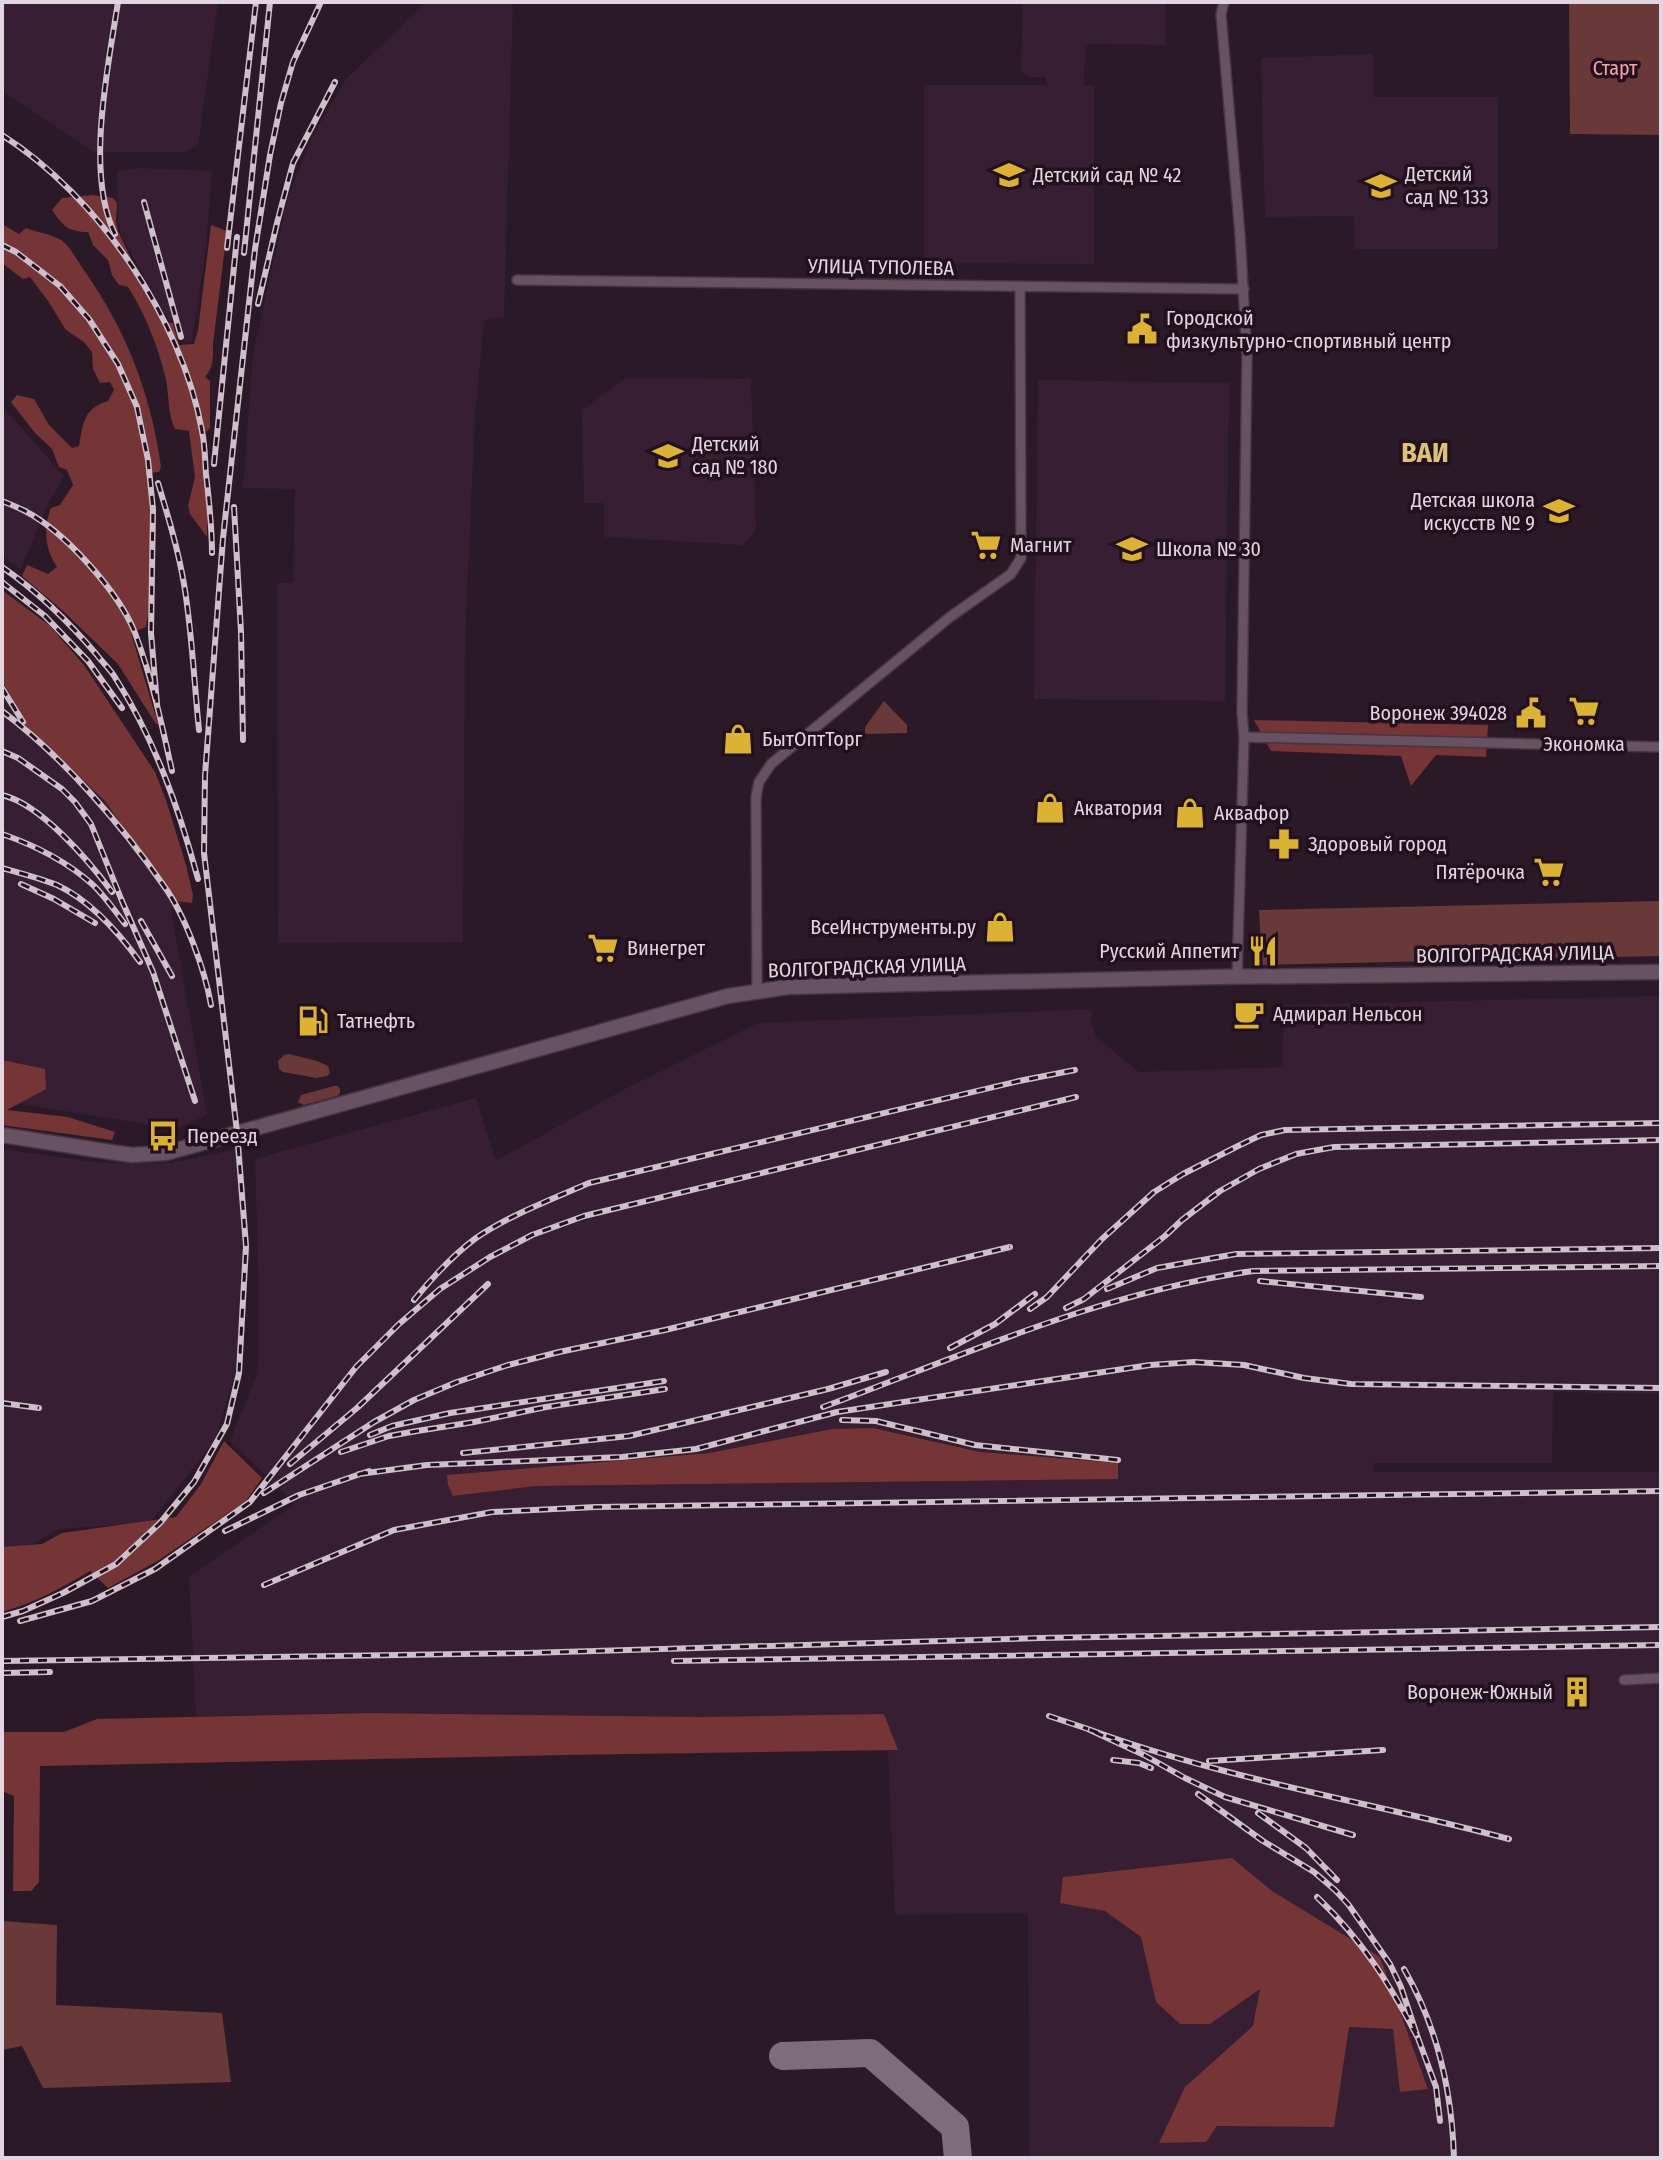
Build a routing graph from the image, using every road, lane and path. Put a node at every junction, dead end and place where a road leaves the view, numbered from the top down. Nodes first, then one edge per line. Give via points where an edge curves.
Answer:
1 (1224, 2) edge
2 (517, 280) dead end
3 (1020, 287) junction
4 (1244, 289) junction
5 (1244, 737) junction
6 (1661, 747) edge
7 (1661, 972) edge
8 (1237, 978) junction
9 (757, 990) junction
10 (2, 1135) edge
11 (1661, 1678) edge
12 (1624, 1680) dead end

1 - 4 street
2 - 3 street, УЛИЦА ТУПОЛЕВА
3 - 4 street, УЛИЦА ТУПОЛЕВА
3 - 9 street via 1021,558 1011,574 950,617 763,773 756,797
4 - 5 street
5 - 6 street
5 - 8 street
7 - 8 main road, ВОЛГОГРАДСКАЯ УЛИЦА
8 - 9 main road, ВОЛГОГРАДСКАЯ УЛИЦА
9 - 10 main road, ВОЛГОГРАДСКАЯ УЛИЦА via 166,1153 132,1155
11 - 12 street

